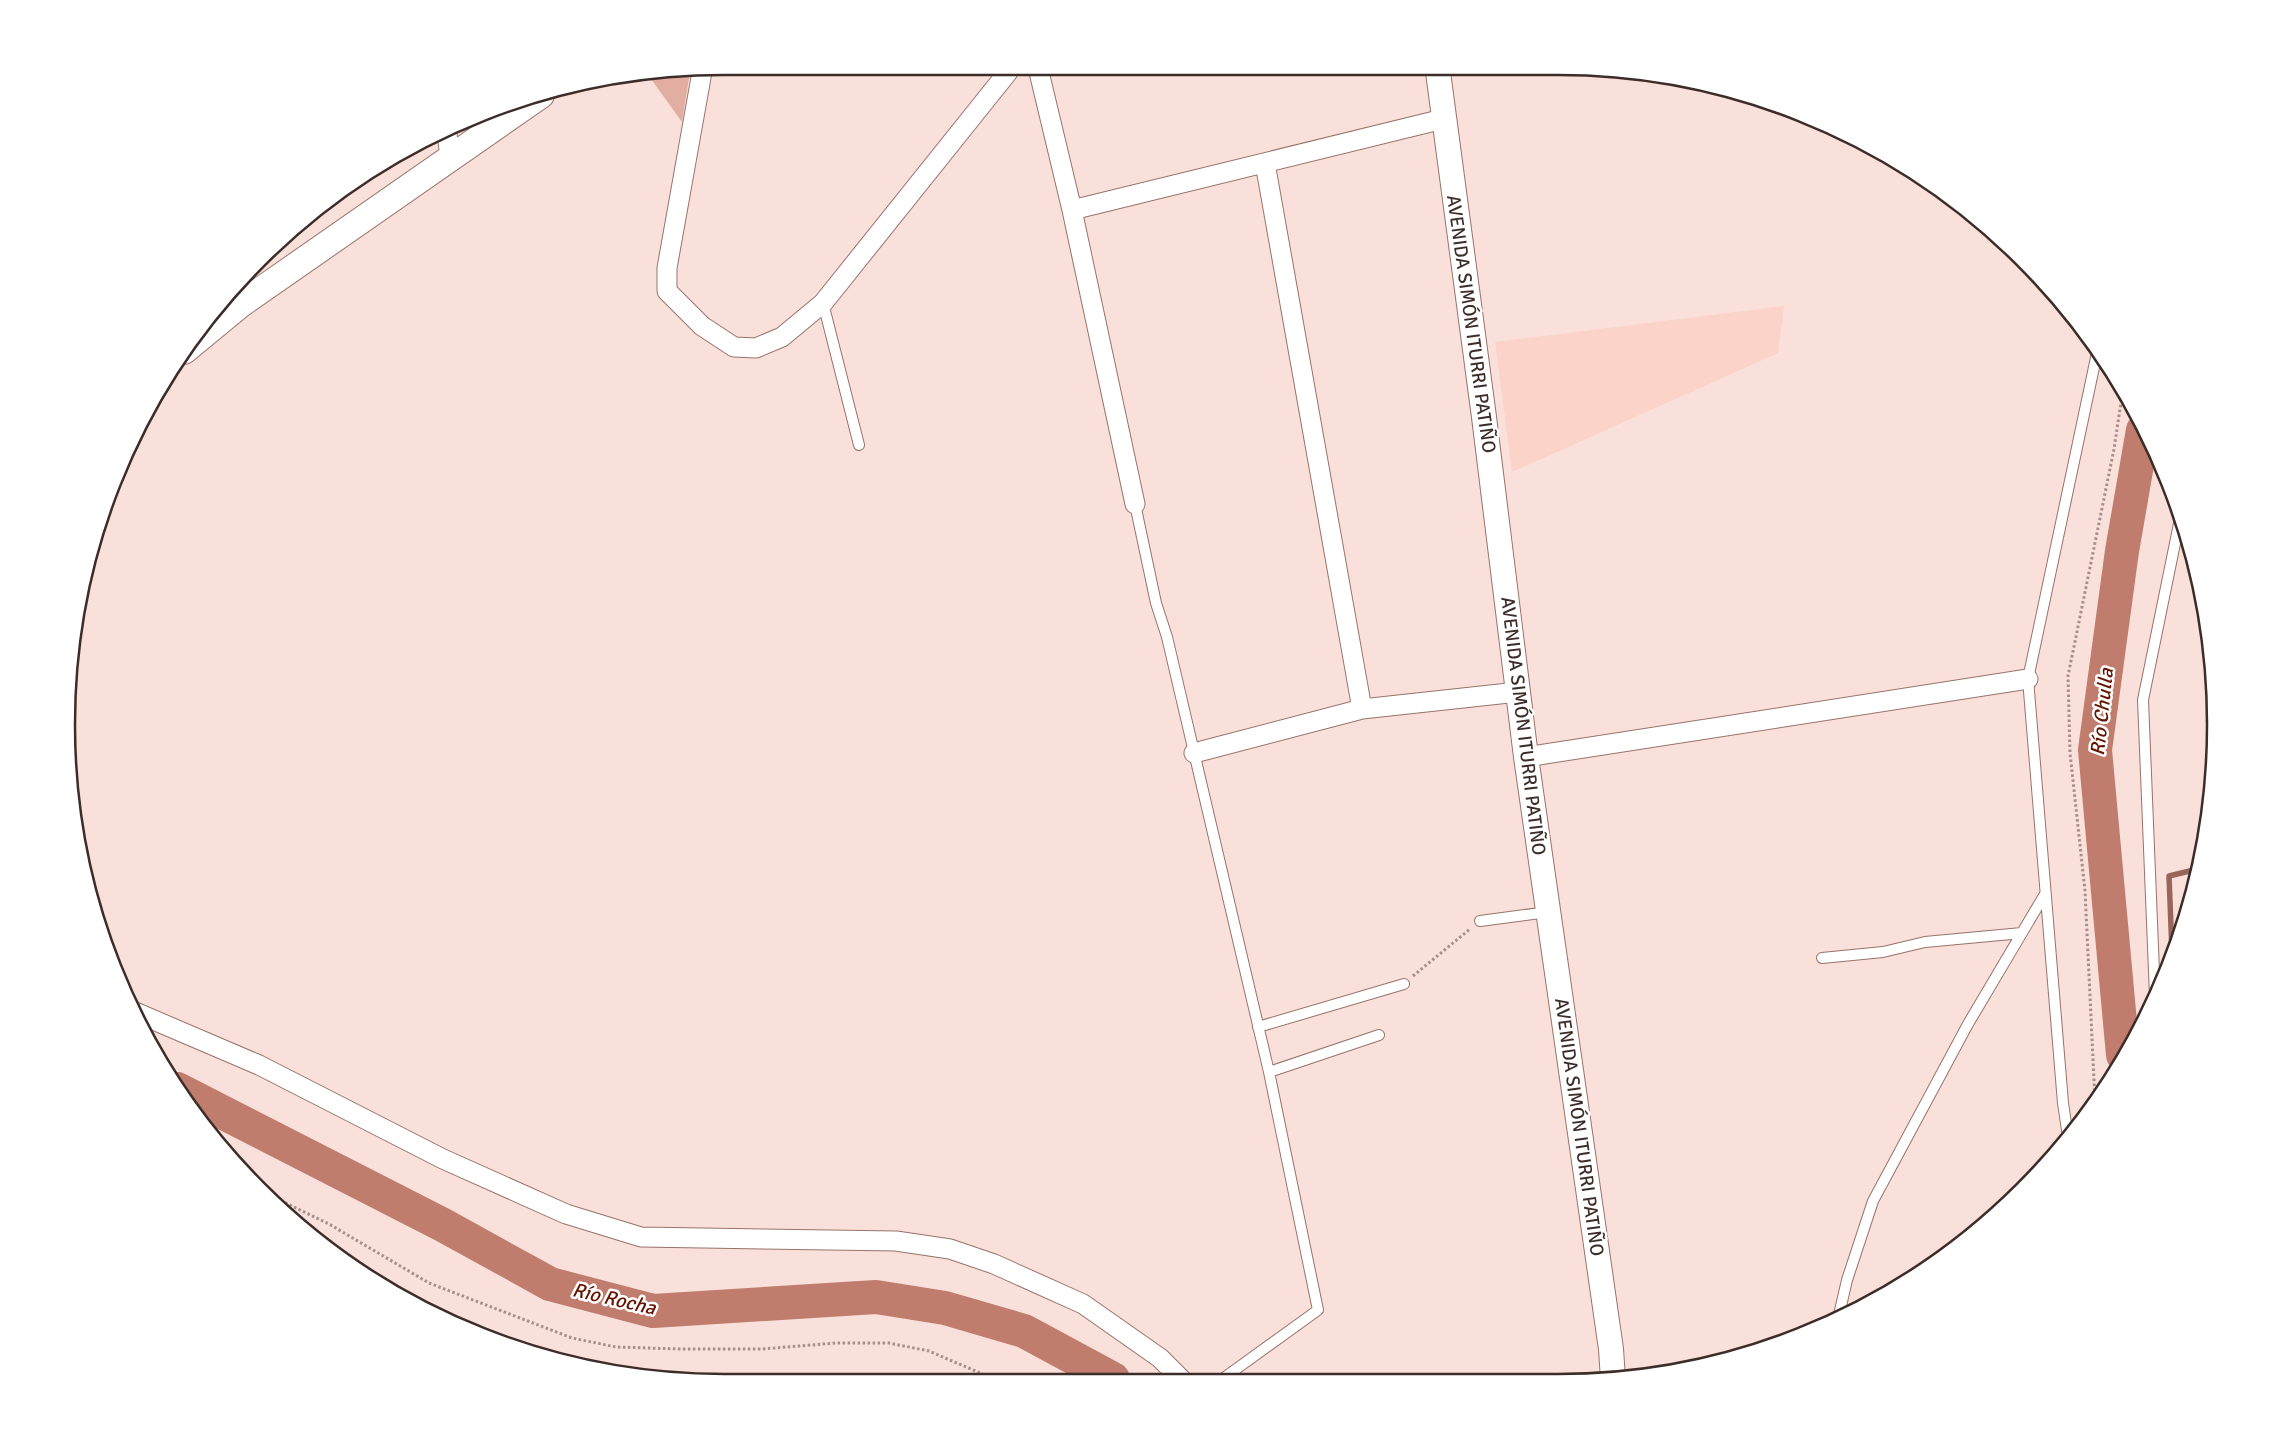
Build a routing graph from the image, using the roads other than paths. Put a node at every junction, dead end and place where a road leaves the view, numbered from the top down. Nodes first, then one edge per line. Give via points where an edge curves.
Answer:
1 (1006, 75) edge
2 (1040, 75) edge
3 (1438, 75) edge
4 (701, 76) edge
5 (513, 110) edge
6 (1443, 119) junction
7 (448, 145) edge
8 (1265, 163) junction
9 (1072, 210) junction
10 (239, 294) edge
11 (230, 303) edge
12 (822, 303) junction
13 (2095, 360) edge
14 (859, 445) dead end
15 (1135, 504) joint
16 (2178, 531) edge
17 (2028, 679) junction
18 (1518, 692) junction
19 (1362, 709) junction
20 (1194, 753) junction
21 (1526, 757) junction
22 (2045, 894) junction
23 (1548, 912) junction
24 (1480, 920) road end
25 (2022, 933) junction
26 (1822, 958) dead end
27 (2154, 981) edge
28 (1404, 984) road end
29 (144, 1016) edge
30 (1258, 1027) junction
31 (1379, 1035) dead end
32 (1269, 1072) junction
33 (2067, 1128) edge
34 (1840, 1309) edge
35 (1613, 1372) edge
36 (1176, 1374) edge
37 (1229, 1374) edge

1 - 12 street
2 - 9 street
3 - 6 street, AVENIDA SIMÓN ITURRI PATIÑO
4 - 12 street via 668,268 668,291 702,326 734,347 756,348 782,337
5 - 7 main road
6 - 8 street
6 - 18 street, AVENIDA SIMÓN ITURRI PATIÑO
7 - 10 main road
8 - 9 street
8 - 19 street
9 - 15 street
10 - 11 main road
12 - 14 lane
13 - 17 lane
15 - 20 lane via 1156,604 1167,636
16 - 27 lane via 2143,700
17 - 21 street
17 - 22 lane
18 - 19 street
18 - 21 street, AVENIDA SIMÓN ITURRI PATIÑO
19 - 20 street
20 - 30 lane
21 - 23 street, AVENIDA SIMÓN ITURRI PATIÑO
22 - 25 lane
22 - 33 lane
23 - 24 lane
23 - 35 street, AVENIDA SIMÓN ITURRI PATIÑO
25 - 26 lane via 1925,942 1883,952
25 - 34 lane via 1968,1024 1873,1201
28 - 30 lane
29 - 36 street via 259,1065 443,1159 566,1214 641,1237 896,1241 950,1249 994,1264 1083,1304 1160,1358
30 - 32 lane
31 - 32 lane
32 - 37 lane via 1318,1310

